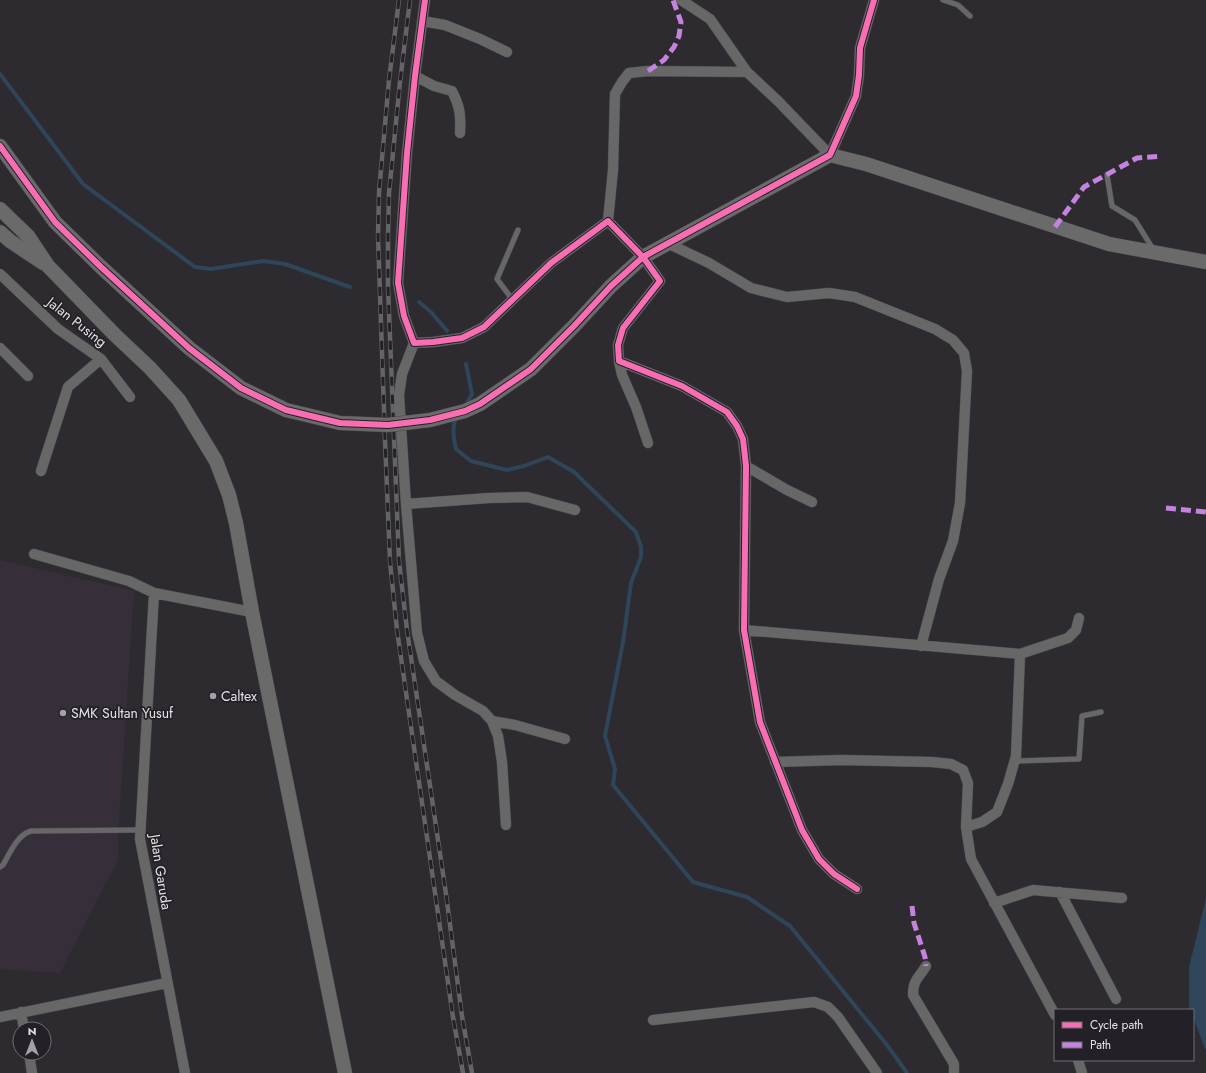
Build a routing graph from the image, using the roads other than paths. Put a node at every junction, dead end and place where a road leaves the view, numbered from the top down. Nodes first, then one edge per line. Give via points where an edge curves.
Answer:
1 (425, 0) edge
2 (681, 0) edge
3 (874, 0) edge
4 (943, 0) edge
5 (970, 16) dead end
6 (422, 21) junction
7 (507, 52) dead end
8 (747, 72) junction
9 (414, 76) junction
10 (460, 133) dead end
11 (0, 146) edge
12 (830, 155) junction
13 (1108, 174) dead end
14 (0, 209) edge
15 (608, 221) junction
16 (518, 230) dead end
17 (0, 232) edge
18 (668, 243) junction
19 (1156, 253) junction
20 (644, 257) junction
21 (1206, 262) edge
22 (48, 266) junction
23 (0, 274) edge
24 (512, 299) junction
25 (414, 343) junction
26 (0, 348) edge
27 (101, 359) junction
28 (619, 361) junction
29 (28, 376) dead end
30 (130, 397) dead end
31 (648, 443) dead end
32 (746, 466) junction
33 (41, 471) dead end
34 (812, 502) dead end
35 (406, 504) junction
36 (575, 510) dead end
37 (34, 554) dead end
38 (154, 594) junction
39 (252, 612) junction
40 (1079, 618) dead end
41 (744, 630) junction
42 (921, 646) junction
43 (1020, 654) junction
44 (1101, 712) dead end
45 (492, 720) junction
46 (565, 739) dead end
47 (1015, 761) junction
48 (775, 762) junction
49 (506, 825) dead end
50 (966, 827) junction
51 (140, 830) junction
52 (0, 867) edge
53 (857, 889) dead end
54 (1060, 892) junction
55 (1122, 898) dead end
56 (994, 903) junction
57 (926, 966) dead end
58 (167, 983) junction
59 (1116, 999) dead end
60 (21, 1012) junction
61 (1054, 1013) edge
62 (0, 1017) edge
63 (653, 1020) dead end
64 (23, 1021) edge
65 (30, 1061) edge
66 (1078, 1061) edge
67 (32, 1073) edge
68 (185, 1073) edge
69 (345, 1073) edge
70 (877, 1073) edge
71 (954, 1073) edge
72 (1082, 1073) edge

1 - 6 street
2 - 8 street via 710,19
3 - 12 street via 860,48 856,96
4 - 5 lane via 958,5
6 - 7 street via 445,25
6 - 9 street
8 - 12 street
8 - 15 street via 629,73 614,94 613,170
9 - 10 street via 452,91 461,116
9 - 25 street via 398,283 404,316
11 - 20 street, bridge via 55,222 189,348 241,388 286,410 340,423 388,425 430,420 465,411 480,404 531,369 611,286
12 - 18 street
12 - 19 street via 866,164 1109,244
13 - 19 lane via 1112,206 1135,220
14 - 22 street via 28,236
15 - 20 street
15 - 24 street via 551,264
16 - 24 lane via 497,279
17 - 22 street via 10,242
18 - 20 street
18 - 42 street via 751,288 787,297 829,293 869,302 935,329 953,340 964,353 967,371 960,503 953,541 939,579
19 - 21 street
20 - 28 street via 660,281 623,328 618,345
22 - 39 street via 179,400 206,443 229,495
23 - 27 street, Jalan Pusing via 58,329
24 - 25 street via 484,327 462,338
25 - 35 street via 402,374 399,395
26 - 29 street
27 - 30 street, Jalan Pusing
27 - 33 street via 68,387
28 - 31 street
28 - 32 street via 682,386 727,412 743,439
32 - 34 street
32 - 41 street
35 - 36 street via 527,497
35 - 45 street via 417,633 424,661 436,681 483,711
37 - 38 street via 129,581
38 - 39 street
38 - 51 street, Jalan Garuda
39 - 69 street
40 - 43 street via 1076,630 1068,638
41 - 42 street
41 - 48 street via 760,722
42 - 43 street
43 - 47 street
44 - 47 lane via 1082,716 1078,759
45 - 46 street
45 - 49 street via 498,736 502,762
47 - 50 street via 997,812 982,822
48 - 50 street via 842,760 951,764 963,770 968,783
48 - 53 street via 802,830 819,859 834,874
50 - 56 street via 971,859
51 - 52 lane via 25,833
51 - 58 street, Jalan Garuda
54 - 55 street
54 - 56 street via 1033,890
54 - 59 street
56 - 61 street
57 - 71 street via 915,980 913,995 954,1064
58 - 60 street
58 - 68 street, Jalan Garuda
60 - 62 street
60 - 64 street
63 - 70 street via 814,1002 828,1007 838,1017
65 - 67 street
66 - 72 street

